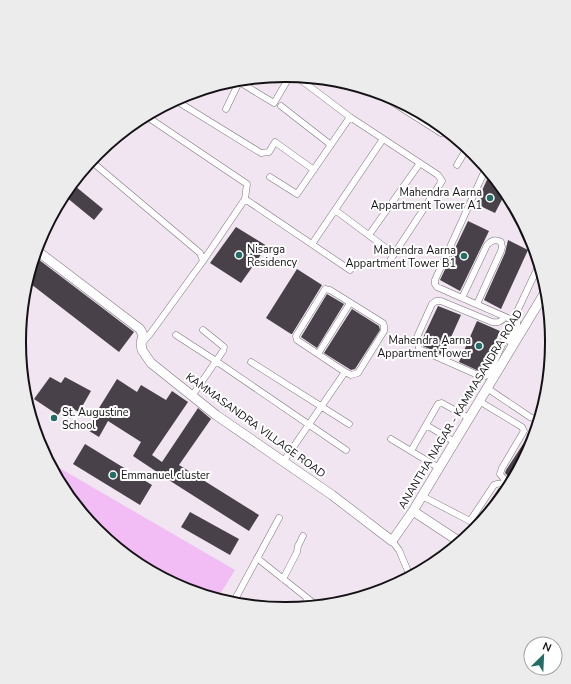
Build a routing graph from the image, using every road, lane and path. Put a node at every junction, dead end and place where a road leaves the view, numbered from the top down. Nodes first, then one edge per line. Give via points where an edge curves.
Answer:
1 (286, 82) edge
2 (305, 83) edge
3 (246, 86) edge
4 (235, 87) edge
5 (182, 104) edge
6 (281, 106) dead end
7 (226, 109) dead end
8 (350, 117) junction
9 (151, 120) edge
10 (383, 139) junction
11 (331, 145) junction
12 (464, 154) edge
13 (420, 163) junction
14 (96, 165) edge
15 (457, 165) dead end
16 (314, 170) junction
17 (483, 174) edge
18 (270, 177) dead end
19 (245, 199) junction
20 (335, 210) junction
21 (369, 235) junction
22 (312, 244) junction
23 (42, 254) edge
24 (394, 254) junction
25 (203, 261) junction
26 (387, 265) dead end
27 (350, 270) dead end
28 (535, 273) edge
29 (541, 297) edge
30 (462, 298) junction
31 (350, 302) junction
32 (476, 304) junction
33 (505, 317) junction
34 (513, 320) junction
35 (203, 330) dead end
36 (176, 335) dead end
37 (141, 343) junction
38 (513, 345) junction
39 (318, 354) junction
40 (216, 361) junction
41 (251, 362) dead end
42 (344, 372) junction
43 (487, 388) junction
44 (192, 396) junction
45 (479, 401) junction
46 (321, 406) junction
47 (469, 418) junction
48 (533, 418) edge
49 (349, 424) dead end
50 (308, 425) junction
51 (426, 425) junction
52 (391, 439) dead end
53 (455, 442) junction
54 (346, 450) dead end
55 (411, 451) junction
56 (283, 462) junction
57 (439, 468) junction
58 (505, 480) edge
59 (502, 484) edge
60 (422, 496) junction
61 (413, 511) junction
62 (279, 518) dead end
63 (470, 521) joint
64 (303, 536) dead end
65 (455, 539) edge
66 (392, 541) junction
67 (257, 558) junction
68 (408, 571) edge
69 (282, 579) junction
70 (236, 597) edge
71 (307, 599) edge

1 - 3 street via 274,103
2 - 8 street
4 - 7 street
5 - 16 street via 261,153 269,152 275,142
6 - 11 street
8 - 10 street
8 - 11 street
9 - 19 street via 247,184
10 - 13 street
10 - 20 street
11 - 16 street
12 - 15 street
13 - 21 street
13 - 24 street via 438,175 442,181
14 - 25 street via 200,253
16 - 18 street via 297,194
17 - 30 street via 435,280 438,287
19 - 22 street
19 - 25 street
20 - 21 street
20 - 22 street
21 - 24 street
22 - 27 street
23 - 37 street, KAMMASANDRA VILLAGE ROAD via 140,329 143,335
24 - 26 street
25 - 37 street
28 - 34 street
29 - 38 street, ANANTHA NAGAR - KAMMASANDRA ROAD
30 - 32 street
30 - 32 street via 487,245 491,241 501,242 501,251
31 - 39 street
31 - 39 street via 330,290 325,289 322,292 296,336 302,345
31 - 42 street via 383,323 384,331 358,373 351,375
32 - 33 street
33 - 34 street
33 - 34 street via 497,323 492,322 436,301 432,304 417,337 419,349 485,376 489,374
34 - 38 street via 517,322 509,341
35 - 40 street via 224,347
36 - 40 street
37 - 44 street, KAMMASANDRA VILLAGE ROAD via 151,363
38 - 43 street, ANANTHA NAGAR - KAMMASANDRA ROAD
39 - 42 street
40 - 44 street
40 - 50 street
41 - 46 street
42 - 46 street
43 - 45 street, ANANTHA NAGAR - KAMMASANDRA ROAD
43 - 48 street
44 - 56 street, KAMMASANDRA VILLAGE ROAD
45 - 47 street, ANANTHA NAGAR - KAMMASANDRA ROAD
45 - 58 street via 522,427 524,431 502,468 500,474
46 - 49 street
46 - 50 street
47 - 51 street via 442,403 438,404
47 - 53 street, ANANTHA NAGAR - KAMMASANDRA ROAD
50 - 54 street
50 - 56 street
51 - 53 street
51 - 55 street
52 - 55 street
53 - 57 street, ANANTHA NAGAR - KAMMASANDRA ROAD
55 - 57 street
56 - 66 street, KAMMASANDRA VILLAGE ROAD via 332,495
57 - 60 street, ANANTHA NAGAR - KAMMASANDRA ROAD
59 - 63 street via 494,485
60 - 61 street, ANANTHA NAGAR - KAMMASANDRA ROAD
60 - 63 street
61 - 65 street
61 - 66 street, ANANTHA NAGAR - KAMMASANDRA ROAD
62 - 67 street
64 - 69 street
66 - 68 street, KAMMASANDRA VILLAGE ROAD
67 - 69 street
67 - 70 street
69 - 71 street

